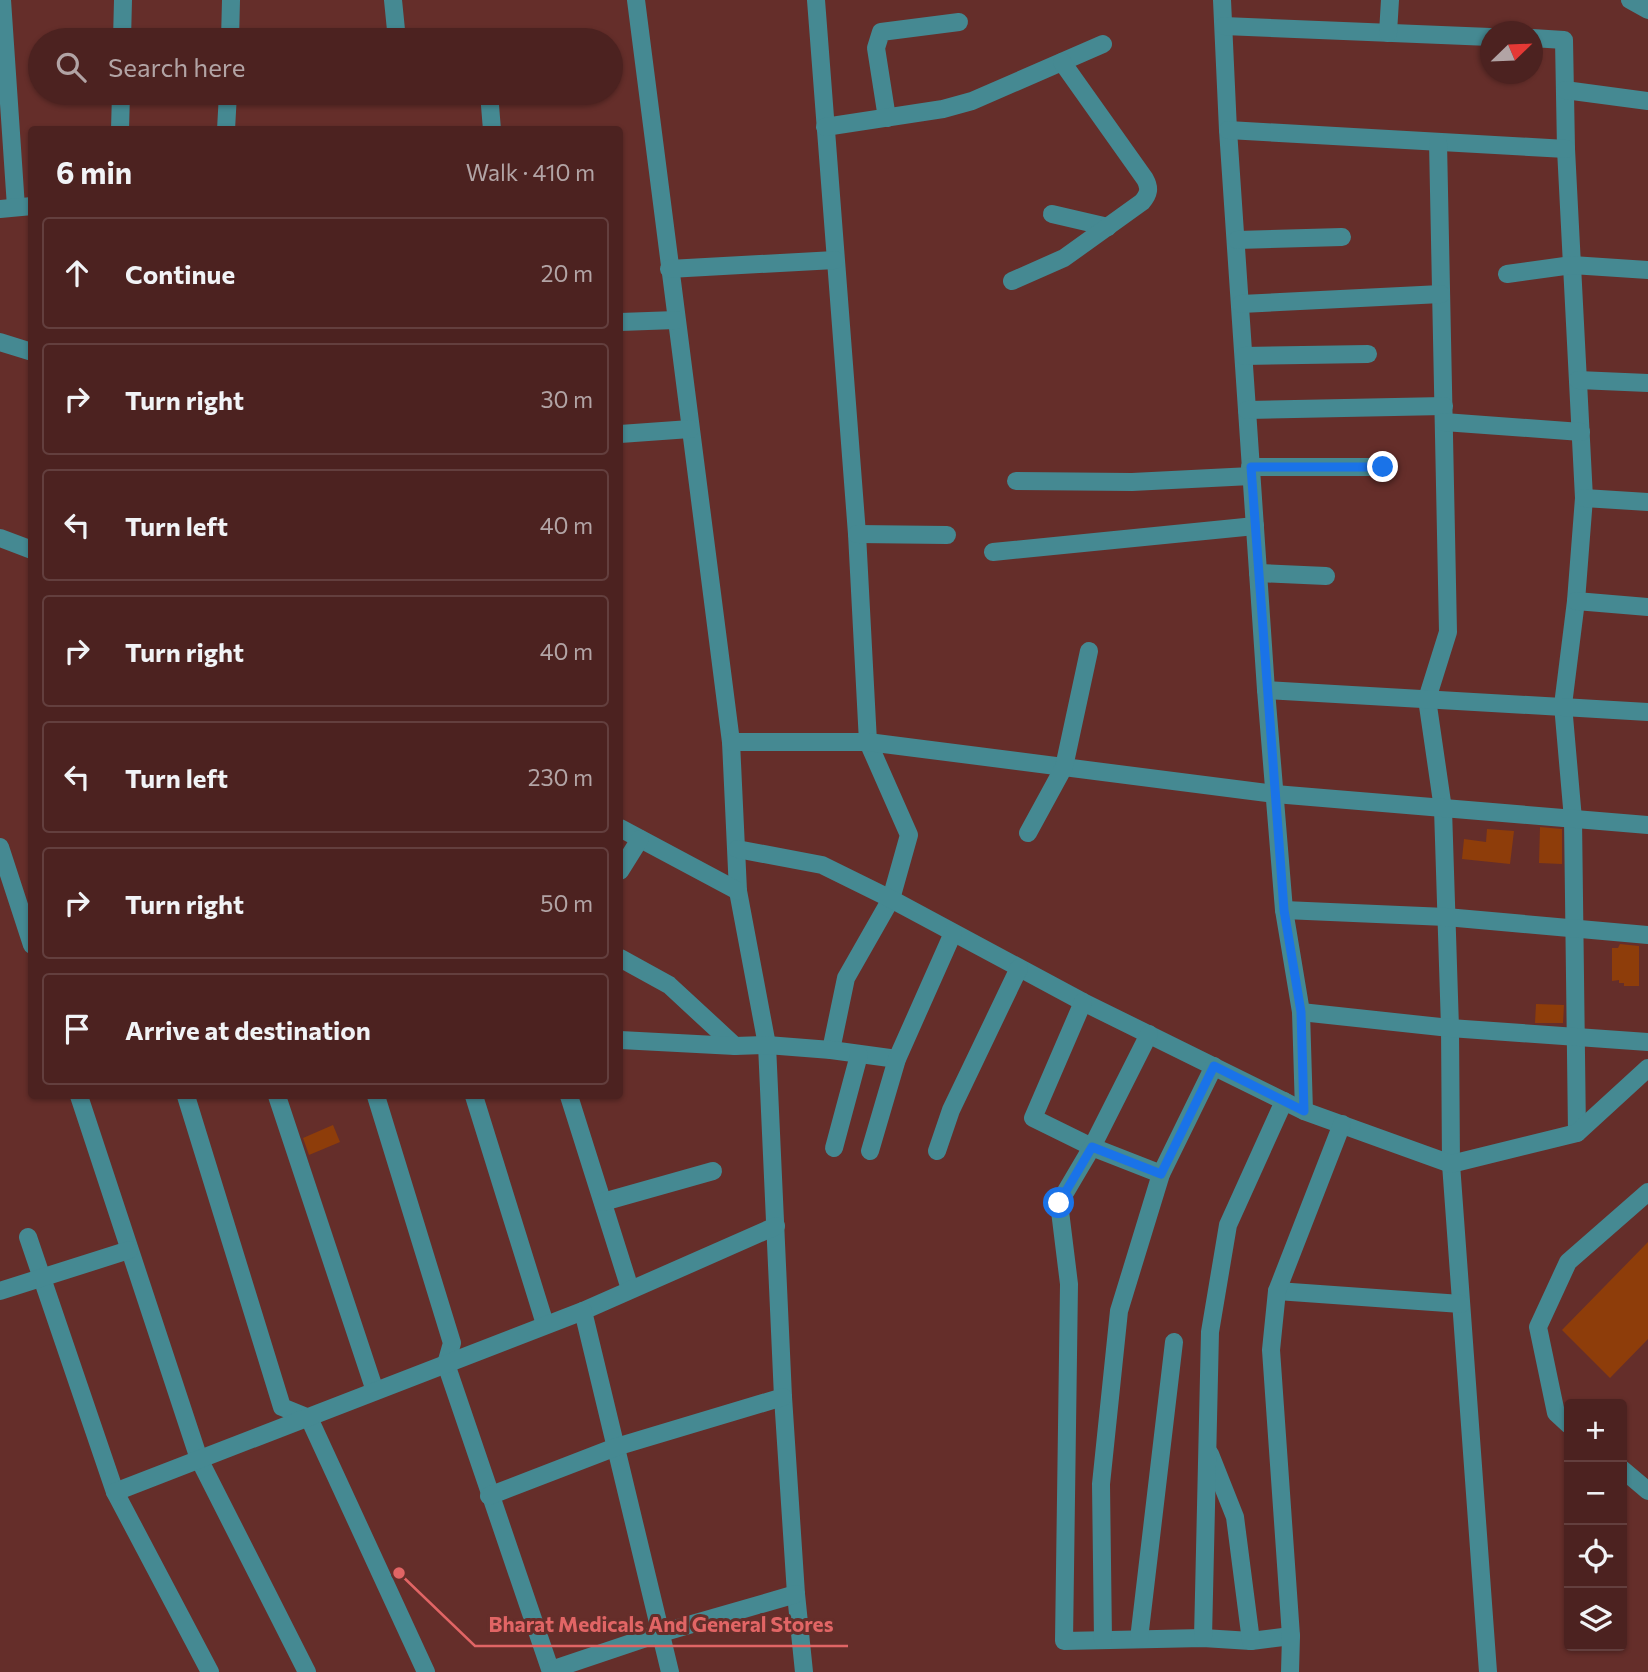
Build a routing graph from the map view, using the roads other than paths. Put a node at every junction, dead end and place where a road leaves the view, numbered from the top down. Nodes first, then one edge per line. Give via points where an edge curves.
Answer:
1 (2, 0) edge
2 (123, 0) edge
3 (231, 0) edge
4 (393, 0) edge
5 (636, 0) edge
6 (816, 0) edge
7 (1222, 0) edge
8 (1390, 0) edge
9 (1630, 0) edge
10 (1648, 10) edge
11 (959, 22) dead end
12 (1224, 26) junction
13 (122, 28) edge
14 (230, 28) edge
15 (396, 28) edge
16 (1388, 33) junction
17 (1480, 37) edge
18 (1543, 39) edge
19 (1103, 44) dead end
20 (1062, 62) junction
21 (1565, 90) junction
22 (1648, 101) edge
23 (121, 105) edge
24 (227, 105) edge
25 (490, 105) edge
26 (887, 118) junction
27 (120, 126) edge
28 (226, 126) edge
29 (492, 126) edge
30 (825, 127) junction
31 (1228, 130) junction
32 (1438, 142) junction
33 (1566, 149) junction
34 (16, 207) edge
35 (1052, 214) dead end
36 (1108, 227) junction
37 (1342, 237) dead end
38 (1237, 240) junction
39 (835, 260) junction
40 (1572, 265) junction
41 (669, 269) junction
42 (1648, 270) edge
43 (1507, 274) dead end
44 (1012, 281) dead end
45 (1441, 294) junction
46 (1241, 304) junction
47 (676, 320) junction
48 (623, 322) edge
49 (0, 342) edge
50 (28, 351) edge
51 (1368, 355) dead end
52 (1244, 356) junction
53 (1578, 380) junction
54 (1648, 383) edge
55 (1247, 410) junction
56 (1444, 414) junction
57 (691, 429) junction
58 (1581, 432) junction
59 (623, 434) edge
60 (1383, 467) dead end
61 (1251, 471) junction
62 (1016, 481) dead end
63 (1584, 498) junction
64 (1648, 502) edge
65 (1255, 526) junction
66 (857, 534) junction
67 (947, 535) dead end
68 (0, 538) edge
69 (28, 548) edge
70 (993, 552) dead end
71 (1258, 573) junction
72 (1326, 576) dead end
73 (1576, 601) junction
74 (1648, 607) edge
75 (1089, 651) dead end
76 (1266, 690) junction
77 (1426, 699) junction
78 (1563, 705) junction
79 (1648, 712) edge
80 (731, 742) junction
81 (868, 742) junction
82 (1063, 767) junction
83 (1275, 794) junction
84 (1443, 809) junction
85 (1573, 819) junction
86 (1648, 825) edge
87 (623, 830) edge
88 (1028, 833) dead end
89 (640, 839) junction
90 (0, 847) edge
91 (737, 849) junction
92 (623, 866) edge
93 (738, 891) junction
94 (891, 899) junction
95 (1284, 910) junction
96 (1446, 917) junction
97 (1574, 929) junction
98 (28, 933) edge
99 (953, 933) junction
100 (1648, 934) edge
101 (623, 960) edge
102 (1019, 968) junction
103 (1083, 1002) junction
104 (1301, 1012) junction
105 (1450, 1028) junction
106 (1149, 1034) junction
107 (1577, 1038) junction
108 (623, 1040) edge
109 (1648, 1042) edge
110 (767, 1045) junction
111 (735, 1046) junction
112 (831, 1050) junction
113 (859, 1055) junction
114 (897, 1059) junction
115 (1214, 1066) junction
116 (1648, 1068) edge
117 (80, 1099) edge
118 (187, 1099) edge
119 (278, 1099) edge
120 (377, 1099) edge
121 (475, 1099) edge
122 (570, 1099) edge
123 (1284, 1101) junction
124 (1304, 1111) junction
125 (1342, 1124) junction
126 (1577, 1133) junction
127 (1092, 1147) junction
128 (834, 1148) dead end
129 (870, 1150) dead end
130 (937, 1151) dead end
131 (1451, 1164) junction
132 (713, 1171) dead end
133 (1161, 1174) junction
134 (1648, 1192) edge
135 (603, 1202) junction
136 (776, 1226) junction
137 (28, 1237) dead end
138 (128, 1250) junction
139 (43, 1278) junction
140 (630, 1289) junction
141 (0, 1291) edge
142 (1277, 1291) junction
143 (1461, 1304) junction
144 (583, 1311) junction
145 (545, 1324) junction
146 (1174, 1342) dead end
147 (446, 1364) junction
148 (374, 1391) junction
149 (783, 1397) junction
150 (309, 1418) junction
151 (1564, 1420) edge
152 (615, 1447) junction
153 (1207, 1448) junction
154 (199, 1459) junction
155 (1627, 1473) edge
156 (1648, 1491) edge
157 (115, 1492) junction
158 (489, 1496) junction
159 (796, 1594) junction
160 (661, 1633) junction
161 (1291, 1636) junction
162 (1203, 1638) junction
163 (1139, 1639) junction
164 (1103, 1640) junction
165 (1251, 1641) junction
166 (551, 1671) edge
167 (210, 1672) edge
168 (307, 1672) edge
169 (426, 1672) edge
170 (670, 1672) edge
171 (804, 1672) edge
172 (1290, 1672) edge
173 (1488, 1672) edge

1 - 34 street
2 - 13 street
3 - 14 street
4 - 15 street
5 - 41 street
6 - 30 street
7 - 12 street
8 - 16 street
9 - 10 street
11 - 26 street via 881,32 876,48
12 - 16 street
12 - 31 street
16 - 17 street
18 - 21 street via 1564,40
19 - 20 street
20 - 26 street via 972,101
20 - 36 street via 1148,185 1142,202
21 - 22 street
21 - 33 street
23 - 27 street
24 - 28 street
25 - 29 street
26 - 30 street
30 - 39 street
31 - 32 street
31 - 38 street
32 - 33 street
32 - 45 street
33 - 40 street
35 - 36 street
36 - 44 street via 1064,258
37 - 38 street
38 - 46 street
39 - 41 street
39 - 66 street
40 - 42 street
40 - 43 street
40 - 53 street
41 - 47 street
45 - 46 street
45 - 56 street
46 - 52 street
47 - 48 street
47 - 57 street
49 - 50 street
51 - 52 street
52 - 55 street
53 - 54 street
53 - 58 street
55 - 56 street
55 - 61 street
56 - 58 street
56 - 77 street via 1448,632
57 - 59 street
57 - 80 street
58 - 63 street
60 - 61 street
61 - 62 street via 1132,482
61 - 65 street
63 - 64 street
63 - 73 street
65 - 70 street
65 - 71 street
66 - 67 street
66 - 81 street
68 - 69 street
71 - 72 street
71 - 76 street
73 - 74 street
73 - 78 street
75 - 82 street
76 - 77 street
76 - 83 street
77 - 78 street
77 - 84 street
78 - 79 street
78 - 85 street
80 - 81 street
80 - 91 street
81 - 82 street
81 - 94 street via 909,835
82 - 83 street
82 - 88 street
83 - 84 street
83 - 95 street
84 - 85 street
84 - 96 street
85 - 86 street
85 - 97 street
87 - 89 street
89 - 92 street
89 - 93 street
90 - 98 street
91 - 93 street
91 - 94 street via 822,865
93 - 110 street
94 - 99 street
94 - 112 street via 846,978
95 - 96 street
95 - 104 street
96 - 97 street
96 - 105 street
97 - 100 street
97 - 107 street
99 - 102 street
99 - 114 street
101 - 111 street via 669,985
102 - 103 street
102 - 130 street via 951,1110
103 - 106 street
103 - 127 street via 1032,1118
104 - 105 street
104 - 124 street
105 - 107 street
105 - 131 street
106 - 115 street
106 - 127 street
107 - 109 street
107 - 126 street
108 - 111 street
110 - 111 street
110 - 112 street
110 - 136 street
112 - 113 street
113 - 114 street
113 - 128 street
114 - 129 street
115 - 123 street
115 - 133 street
116 - 126 street
117 - 138 street
118 - 150 street via 282,1407
119 - 148 street
120 - 147 street via 453,1343
121 - 145 street
122 - 135 street
123 - 124 street
123 - 153 street via 1228,1225 1210,1332
124 - 125 street
125 - 131 street
125 - 142 street
126 - 131 street
127 - 133 street
127 - 164 street via 1059,1203 1069,1284 1064,1641
131 - 143 street
132 - 135 street
133 - 164 street via 1119,1311 1101,1483
134 - 151 street via 1568,1262 1538,1327 1556,1413
135 - 140 street
136 - 140 street
136 - 149 street
137 - 139 street
138 - 139 street
138 - 154 street
139 - 141 street
139 - 157 street
140 - 144 street
142 - 143 street
142 - 161 street via 1271,1350
143 - 173 street
144 - 145 street
144 - 152 street
145 - 147 street
146 - 163 street
147 - 148 street
147 - 158 street
148 - 150 street
149 - 152 street
149 - 159 street
150 - 154 street
150 - 169 street
152 - 158 street
152 - 160 street
153 - 162 street
153 - 165 street via 1235,1517
154 - 157 street
154 - 168 street
155 - 156 street
157 - 167 street
158 - 166 street
159 - 160 street
159 - 171 street
160 - 166 street
160 - 170 street
161 - 165 street
161 - 172 street
162 - 163 street
162 - 165 street
163 - 164 street

